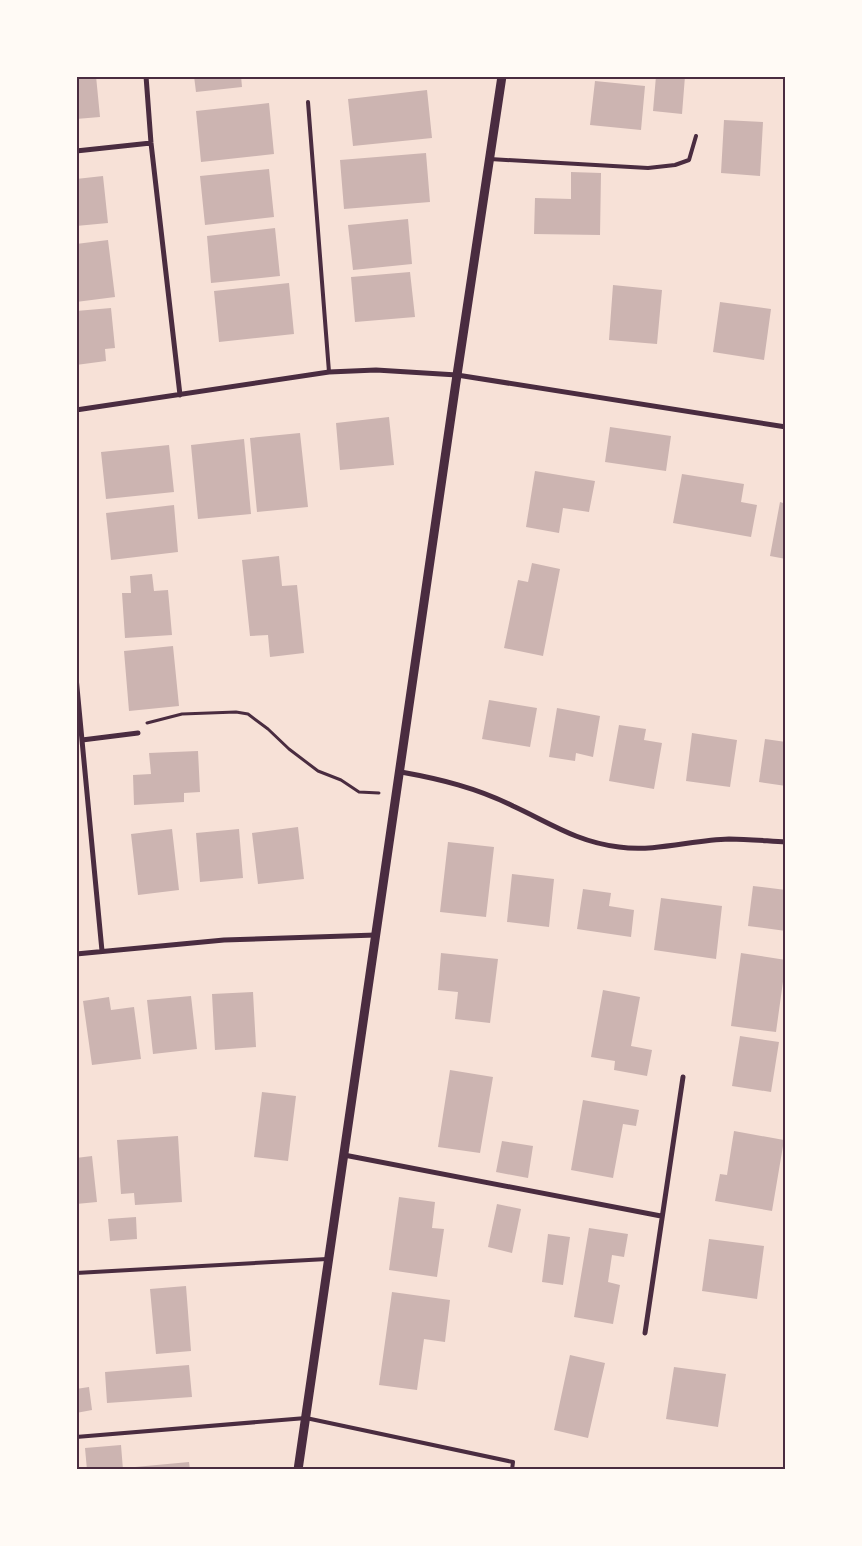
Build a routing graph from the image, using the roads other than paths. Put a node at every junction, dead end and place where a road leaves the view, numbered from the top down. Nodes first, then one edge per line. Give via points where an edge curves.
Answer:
1 (146, 76) edge
2 (502, 76) edge
3 (308, 102) dead end
4 (696, 136) dead end
5 (151, 144) junction
6 (76, 151) edge
7 (490, 159) junction
8 (329, 372) junction
9 (457, 375) junction
10 (180, 395) junction
11 (76, 410) edge
12 (786, 427) edge
13 (76, 677) edge
14 (138, 733) road end
15 (82, 740) junction
16 (401, 772) junction
17 (786, 842) edge
18 (376, 935) junction
19 (102, 951) junction
20 (76, 954) edge
21 (683, 1077) dead end
22 (344, 1155) junction
23 (661, 1216) junction
24 (330, 1259) junction
25 (76, 1273) edge
26 (645, 1333) dead end
27 (306, 1418) junction
28 (76, 1437) edge
29 (298, 1470) edge
30 (512, 1470) edge

1 - 5 street
2 - 7 street
3 - 8 lane
4 - 7 lane via 689,160 675,166 648,168
5 - 6 street
5 - 10 street
7 - 9 street
8 - 9 street via 376,370
8 - 10 street
9 - 12 street
9 - 16 street
10 - 11 street
13 - 15 street
14 - 15 street
15 - 19 street
16 - 17 street via 471,788 586,840 618,847 644,849 728,839
16 - 18 street
18 - 19 street via 224,940
18 - 22 street
19 - 20 street
21 - 23 street
22 - 23 street
22 - 24 street
23 - 26 street
24 - 25 lane
24 - 27 street
27 - 28 lane
27 - 29 street
27 - 30 lane via 513,1462

